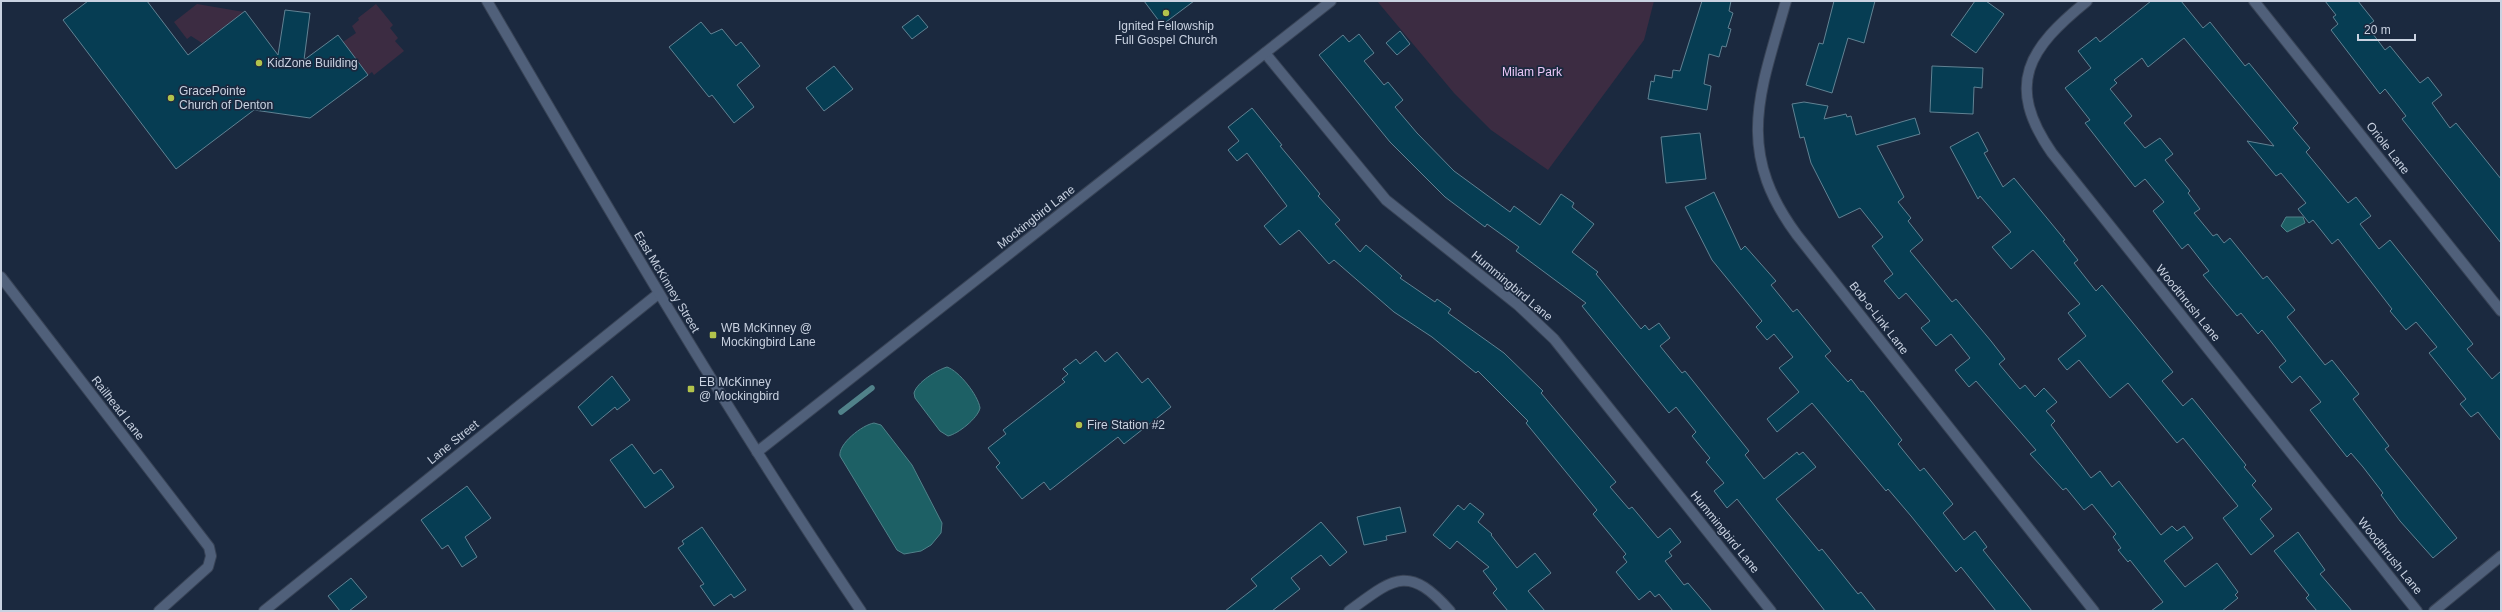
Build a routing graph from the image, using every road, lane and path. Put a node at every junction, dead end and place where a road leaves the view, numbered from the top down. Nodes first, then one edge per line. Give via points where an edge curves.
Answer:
1 (487, 1) edge
2 (1331, 1) edge
3 (1786, 1) edge
4 (2087, 1) edge
5 (2254, 1) edge
6 (1265, 53) junction
7 (1, 277) edge
8 (658, 294) junction
9 (2501, 311) edge
10 (757, 452) junction
11 (2501, 556) edge
12 (159, 611) edge
13 (264, 611) edge
14 (861, 611) edge
15 (1349, 611) edge
16 (1450, 611) edge
17 (1771, 611) edge
18 (2094, 611) edge
19 (2417, 611) edge
20 (2434, 611) edge

1 - 8 street, East McKinney Street
2 - 6 street, Mockingbird Lane
3 - 18 street, Bob-o-Link Lane via 1762,85 1756,123 1760,164 1774,202 1797,235
4 - 19 street, Woodthrush Lane via 2044,39 2034,56 2027,92 2029,108 2036,126 2052,153
5 - 9 street, Oriole Lane
6 - 10 street, Mockingbird Lane
6 - 17 street, Hummingbird Lane via 1386,200 1518,305 1554,339
7 - 12 street, Railhead Lane via 203,539 211,556 208,567
8 - 10 street, East McKinney Street
8 - 13 street, Lane Street
10 - 14 street, East McKinney Street
11 - 20 street
15 - 16 street via 1383,587 1406,581 1416,582 1430,589

